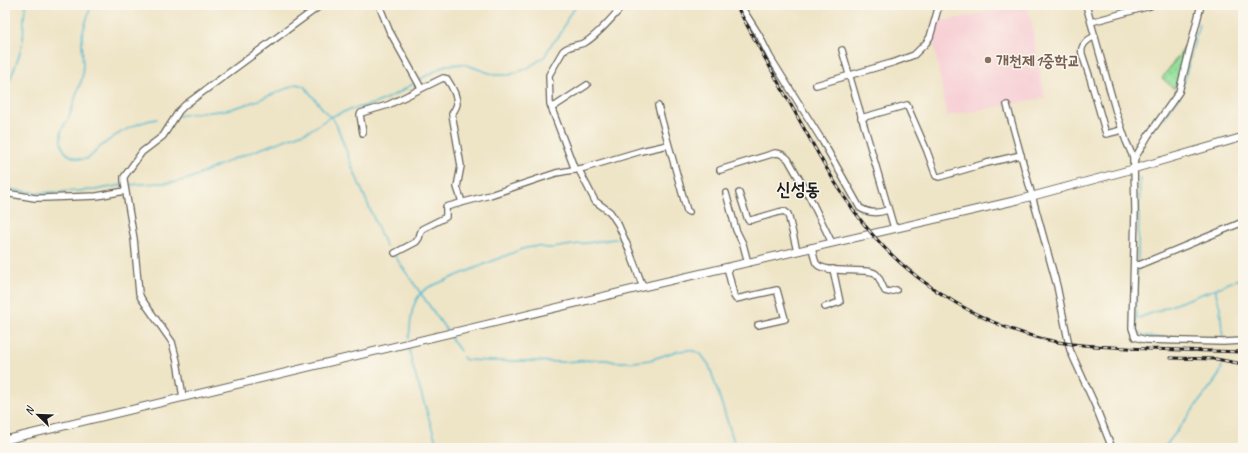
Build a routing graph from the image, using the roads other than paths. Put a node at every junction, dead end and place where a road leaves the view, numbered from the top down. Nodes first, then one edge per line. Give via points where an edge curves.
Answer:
1 (321, 5) edge
2 (380, 5) edge
3 (624, 5) edge
4 (740, 5) edge
5 (939, 5) edge
6 (1086, 5) edge
7 (1150, 5) edge
8 (1201, 5) edge
9 (1091, 22) junction
10 (1095, 36) junction
11 (842, 50) dead end
12 (849, 75) junction
13 (586, 85) dead end
14 (816, 85) dead end
15 (421, 88) junction
16 (1007, 105) dead end
17 (658, 106) dead end
18 (552, 108) junction
19 (861, 118) junction
20 (1122, 130) junction
21 (363, 133) dead end
22 (1243, 137) edge
23 (668, 145) junction
24 (1021, 156) junction
25 (1133, 167) junction
26 (577, 170) junction
27 (720, 170) dead end
28 (125, 191) junction
29 (5, 193) edge
30 (726, 193) dead end
31 (739, 193) dead end
32 (1032, 196) junction
33 (462, 202) junction
34 (888, 210) junction
35 (689, 212) dead end
36 (1243, 222) edge
37 (894, 228) junction
38 (832, 243) junction
39 (812, 247) junction
40 (797, 251) junction
41 (395, 253) dead end
42 (748, 263) junction
43 (1136, 264) junction
44 (728, 268) junction
45 (833, 269) junction
46 (643, 288) junction
47 (896, 290) dead end
48 (824, 307) dead end
49 (758, 325) dead end
50 (1243, 341) edge
51 (184, 397) junction
52 (5, 440) edge
53 (1112, 448) edge

1 - 28 street via 179,111 163,136 142,152 127,172 124,181
2 - 15 street via 389,30
3 - 18 street via 585,43 562,51 549,75
4 - 34 street via 860,208 871,213
5 - 12 street via 930,37 914,55
6 - 9 street
7 - 9 street
8 - 25 street via 1179,92 1148,136
9 - 10 street
10 - 20 street
10 - 20 street via 1083,45 1081,52 1106,134
11 - 12 street
12 - 14 street
12 - 19 street
13 - 18 street
15 - 21 street via 388,105 361,113
15 - 33 street via 445,78 453,92 457,104 452,114 461,166 457,187
16 - 24 street
17 - 23 street
18 - 26 street
19 - 24 street via 907,105 936,176 939,177
19 - 34 street
20 - 25 street
22 - 25 main road
23 - 26 street
23 - 35 street
24 - 32 street
25 - 32 main road
25 - 43 street
26 - 33 street via 556,173
26 - 46 street via 595,201 610,212 618,224
27 - 38 street via 775,153 782,154 788,159 809,196
28 - 29 street via 96,196 43,198
28 - 51 street via 134,239 139,293 172,342
30 - 42 street
31 - 40 street via 748,220 779,212 788,214
32 - 37 main road
32 - 53 street via 1057,286 1070,350
33 - 41 street via 446,207 446,217 422,229 416,242
34 - 37 street
36 - 43 street
37 - 38 main road
38 - 39 main road
39 - 40 main road
39 - 45 street via 818,265
40 - 42 main road
42 - 44 main road
43 - 50 street via 1132,323 1135,337 1146,340
44 - 46 main road
44 - 49 street via 736,299 777,290 785,319
45 - 47 street via 872,272 885,291
45 - 48 street via 840,302
46 - 51 main road
51 - 52 main road

